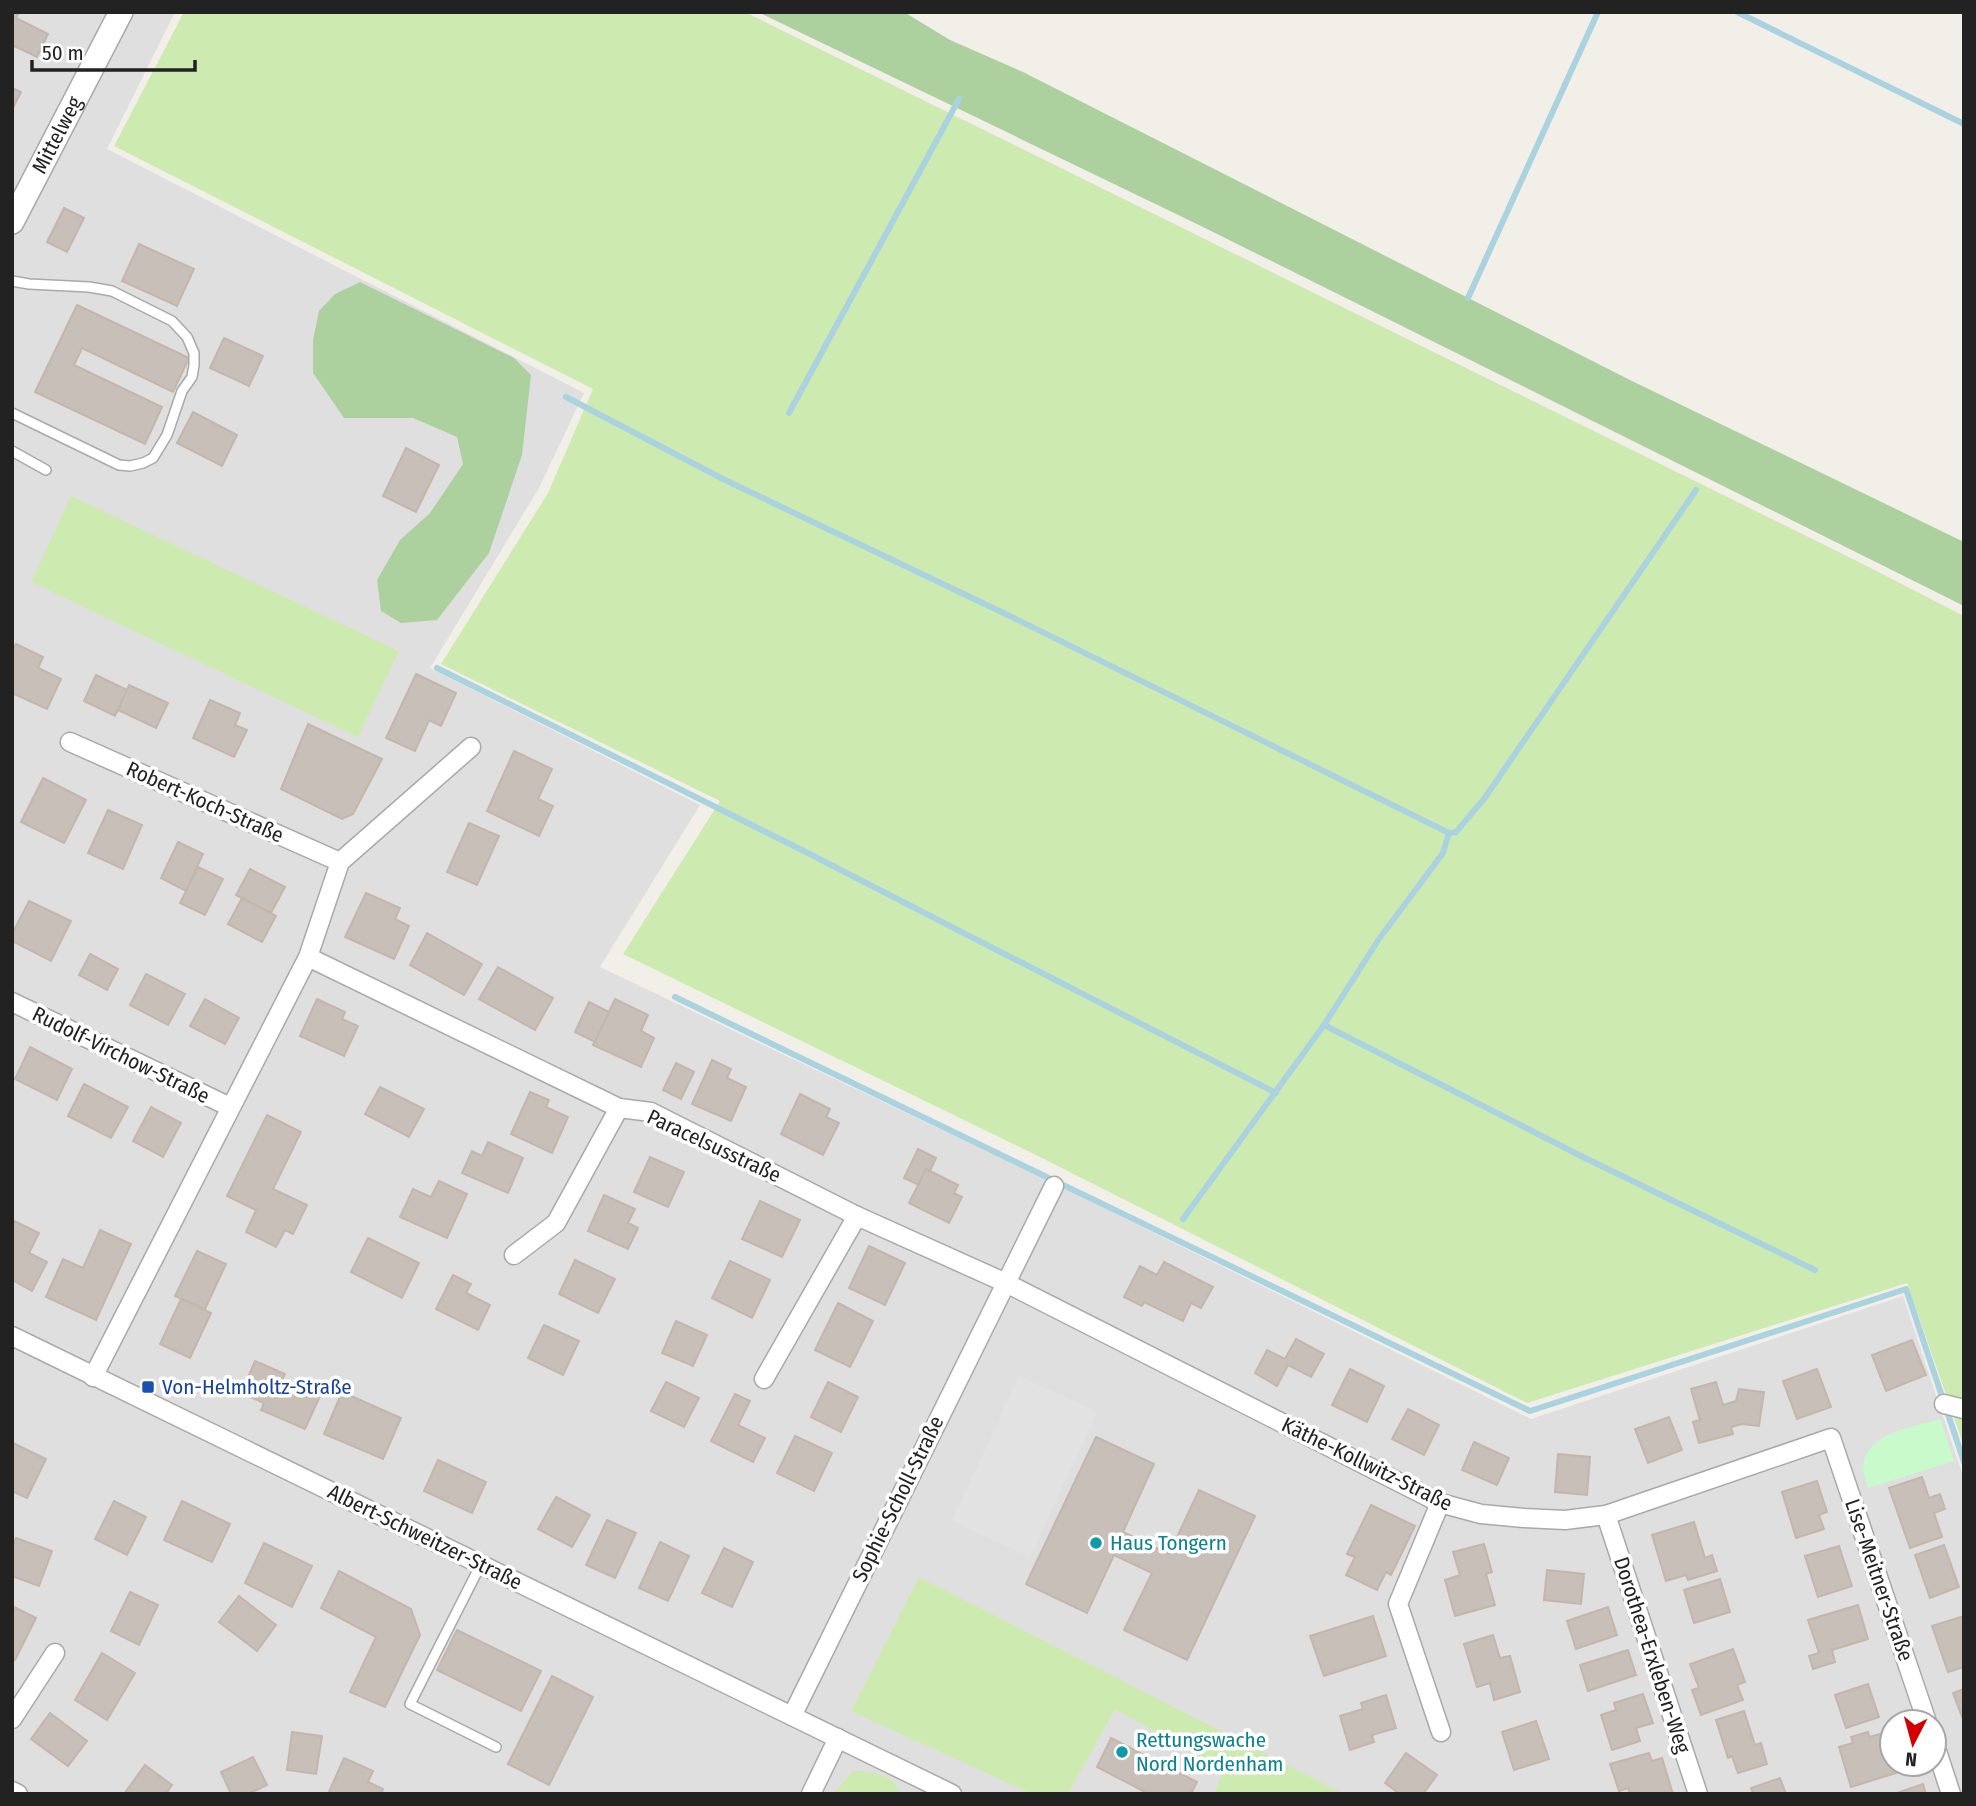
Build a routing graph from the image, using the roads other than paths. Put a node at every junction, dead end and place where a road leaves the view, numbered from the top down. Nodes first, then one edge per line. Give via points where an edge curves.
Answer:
1 (121, 12) edge
2 (12, 222) edge
3 (12, 281) edge
4 (12, 413) edge
5 (12, 451) edge
6 (46, 470) dead end
7 (70, 742) dead end
8 (471, 747) dead end
9 (340, 862) junction
10 (308, 957) junction
11 (12, 1002) edge
12 (230, 1107) junction
13 (619, 1108) junction
14 (1054, 1186) dead end
15 (856, 1216) junction
16 (513, 1255) dead end
17 (1006, 1283) junction
18 (12, 1336) edge
19 (93, 1377) junction
20 (764, 1379) dead end
21 (1944, 1404) dead end
22 (1964, 1409) edge
23 (1830, 1438) joint
24 (1440, 1503) junction
25 (1606, 1515) junction
26 (481, 1564) junction
27 (55, 1653) dead end
28 (1922, 1708) edge
29 (792, 1716) junction
30 (12, 1719) edge
31 (1441, 1732) dead end
32 (838, 1738) junction
33 (496, 1747) dead end
34 (928, 1788) edge
35 (12, 1791) edge
36 (18, 1794) edge
37 (811, 1794) edge
38 (953, 1794) edge
39 (1699, 1794) edge

1 - 2 street, Mittelweg
3 - 4 lane via 89,287 123,296 172,321 187,338 194,365 167,435 153,458 143,463 119,465
5 - 6 lane
7 - 9 street, Robert-Koch-Straße
8 - 9 street
9 - 10 street
10 - 12 street
10 - 13 street, Paracelsusstraße
11 - 12 street, Rudolf-Virchow-Straße
12 - 19 street
13 - 15 street, Paracelsusstraße via 651,1112
13 - 16 street via 556,1223
14 - 17 street, Sophie-Scholl-Straße
15 - 17 street, Paracelsusstraße
15 - 20 street
17 - 24 street, Käthe-Kollwitz-Straße
17 - 29 street, Sophie-Scholl-Straße
18 - 19 street, Albert-Schweitzer-Straße
19 - 26 street, Albert-Schweitzer-Straße
21 - 22 street
23 - 25 street, Käthe-Kollwitz-Straße
23 - 28 street, Lise-Meitner-Straße
24 - 25 street, Käthe-Kollwitz-Straße via 1481,1514 1524,1518
24 - 31 street via 1398,1604
25 - 39 street, Dorothea-Erxleben-Weg
26 - 29 street, Albert-Schweitzer-Straße
26 - 33 lane via 410,1704
27 - 30 street
29 - 32 street, Albert-Schweitzer-Straße
32 - 34 street, Albert-Schweitzer-Straße
32 - 37 street
34 - 38 street, Albert-Schweitzer-Straße
35 - 36 street

